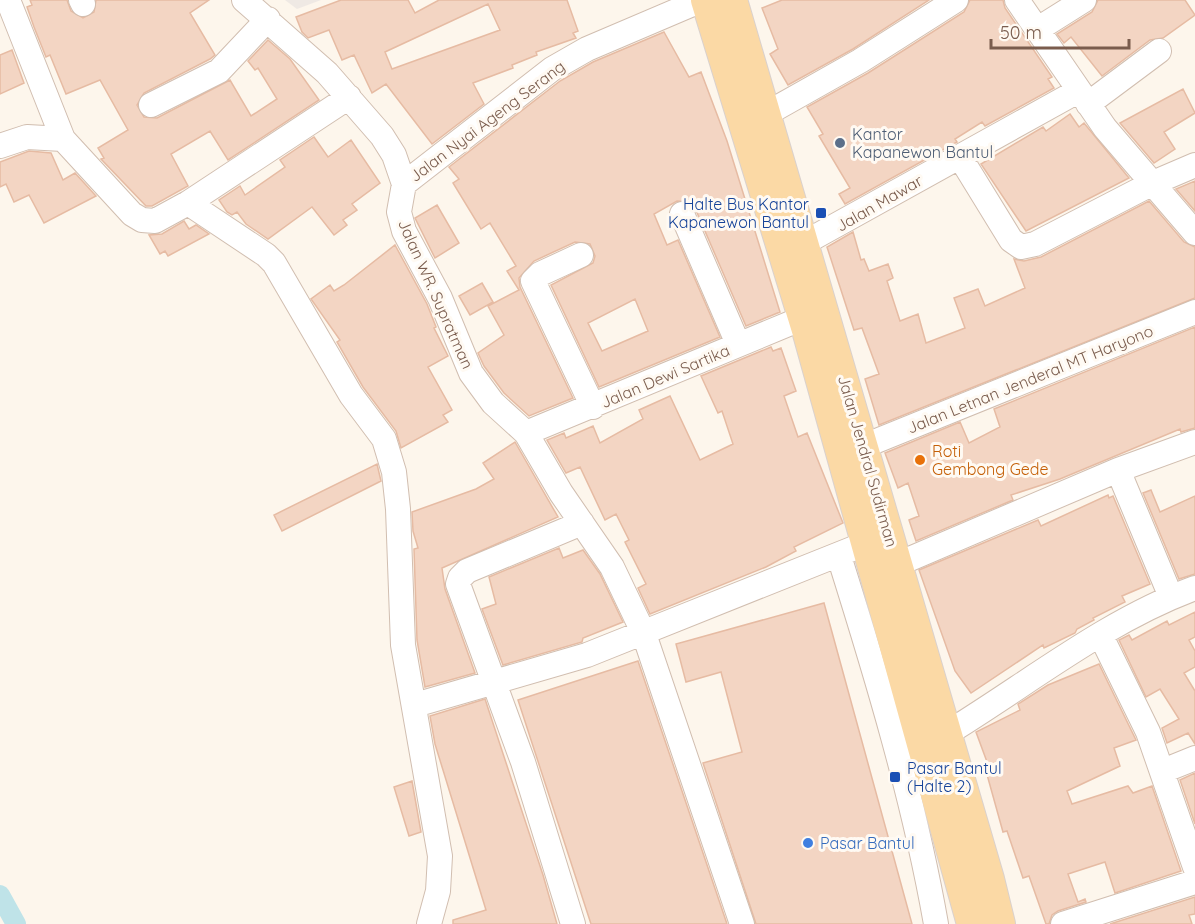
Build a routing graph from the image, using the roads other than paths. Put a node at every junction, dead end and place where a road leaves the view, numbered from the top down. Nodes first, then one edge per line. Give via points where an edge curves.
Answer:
1 (8, 0) edge
2 (244, 0) edge
3 (704, 0) edge
4 (732, 0) edge
5 (956, 0) edge
6 (1017, 0) edge
7 (1084, 0) edge
8 (268, 19) junction
9 (1038, 29) junction
10 (1160, 51) dead end
11 (349, 97) junction
12 (1083, 97) junction
13 (151, 105) dead end
14 (766, 114) junction
15 (63, 139) junction
16 (0, 146) edge
17 (960, 156) junction
18 (1195, 165) edge
19 (1153, 183) junction
20 (404, 184) junction
21 (188, 203) junction
22 (682, 214) dead end
23 (1195, 233) edge
24 (804, 243) junction
25 (581, 255) dead end
26 (1195, 312) edge
27 (816, 335) junction
28 (738, 344) junction
29 (593, 407) junction
30 (526, 433) junction
31 (1195, 442) edge
32 (864, 446) junction
33 (1118, 470) junction
34 (582, 523) junction
35 (867, 543) junction
36 (839, 556) junction
37 (898, 564) junction
38 (1195, 588) edge
39 (1171, 597) junction
40 (644, 634) junction
41 (1101, 636) junction
42 (495, 684) junction
43 (415, 705) junction
44 (934, 741) junction
45 (1195, 758) edge
46 (1163, 771) junction
47 (1195, 867) edge
48 (1195, 882) edge
49 (429, 924) edge
50 (573, 924) edge
51 (742, 924) edge
52 (936, 924) edge
53 (972, 924) edge
54 (1000, 924) edge
55 (1063, 924) edge

1 - 15 street
2 - 8 street, Jalan WR. Supratman
3 - 20 street, Jalan Nyai Ageng Serang via 587,49 552,69
3 - 27 main road, Jalan Jendral Sudirman
4 - 14 main road, Jalan Jendral Sudirman
5 - 14 street
6 - 9 street
7 - 9 street
8 - 11 street, Jalan WR. Supratman
8 - 13 street via 219,71
9 - 12 street
10 - 12 street, Jalan Mawar
11 - 20 street, Jalan WR. Supratman via 391,150
11 - 21 street
12 - 17 street, Jalan Mawar
12 - 19 street
14 - 24 main road, Jalan Jendral Sudirman
15 - 16 street via 27,138
15 - 21 street via 141,220 155,221
17 - 19 street via 1011,240 1021,247 1044,240
17 - 24 street, Jalan Mawar
18 - 19 street
19 - 23 street
20 - 30 street, Jalan WR. Supratman via 399,212 404,231 440,298 471,373 493,403
21 - 43 street via 274,263 351,395 384,439 394,472 403,645
22 - 28 street
24 - 27 main road, Jalan Jendral Sudirman
25 - 29 street via 540,273 533,281
26 - 32 street, Jalan Letnan Jenderal MT Haryono
27 - 28 street, Jalan Dewi Sartika
27 - 32 main road, Jalan Jendral Sudirman
27 - 35 main road, Jalan Jendral Sudirman
28 - 29 street, Jalan Dewi Sartika
29 - 30 street, Jalan Dewi Sartika
30 - 34 street, Jalan WR. Supratman
31 - 33 street
32 - 37 main road, Jalan Jendral Sudirman
33 - 37 street
33 - 39 street
34 - 40 street, Jalan WR. Supratman via 612,567
34 - 42 street via 467,571 459,578 459,590
35 - 36 street
35 - 44 main road, Jalan Jendral Sudirman
36 - 40 street
36 - 52 street via 923,849
37 - 44 main road, Jalan Jendral Sudirman
38 - 39 street
39 - 41 street
40 - 42 street
40 - 51 street, Jalan WR. Supratman
41 - 44 street
41 - 46 street
42 - 43 street
42 - 50 street
43 - 49 street via 440,856 438,891
44 - 53 main road, Jalan Jendral Sudirman
44 - 54 main road, Jalan Jendral Sudirman via 990,879
45 - 46 street
46 - 47 street
48 - 55 street

